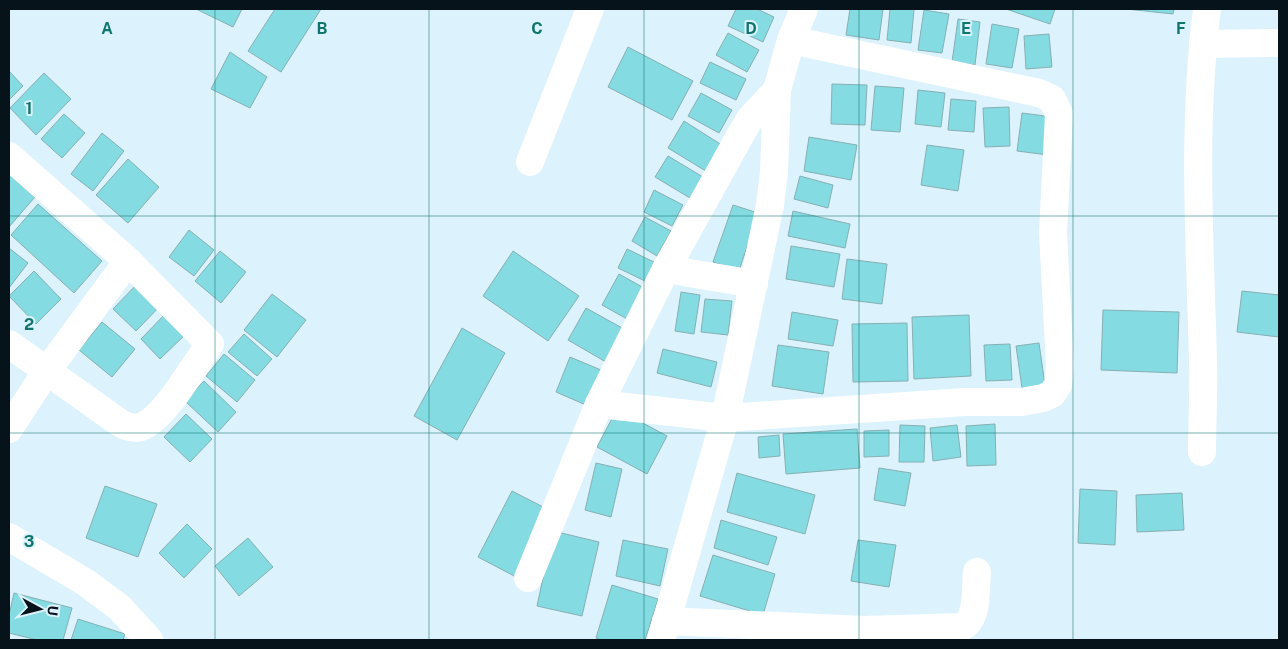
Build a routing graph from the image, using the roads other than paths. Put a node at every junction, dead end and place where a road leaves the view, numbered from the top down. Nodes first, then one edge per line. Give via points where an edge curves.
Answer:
1 (590, 9) edge
2 (804, 9) edge
3 (1207, 9) edge
4 (791, 40) junction
5 (1279, 43) edge
6 (1203, 44) junction
7 (776, 90) junction
8 (9, 156) edge
9 (530, 162) dead end
10 (128, 261) junction
11 (666, 269) junction
12 (754, 284) junction
13 (9, 344) edge
14 (46, 372) junction
15 (600, 404) junction
16 (725, 418) junction
17 (9, 429) edge
18 (1202, 452) dead end
19 (9, 538) edge
20 (977, 572) dead end
21 (528, 578) dead end
22 (664, 631) edge
23 (148, 640) edge

1 - 9 street
2 - 4 street
3 - 6 street
4 - 7 street
4 - 16 street via 1039,93 1055,103 1059,114 1053,233 1060,377 1052,394 1021,402 965,402
5 - 6 street
6 - 18 street via 1199,154
7 - 11 street via 750,119
7 - 12 street via 774,172
8 - 10 street
10 - 14 street
10 - 14 street via 210,344 162,411 144,426 126,426
11 - 12 street
11 - 15 street
12 - 16 street
13 - 14 street
14 - 17 street
15 - 16 street
15 - 21 street
16 - 22 street
19 - 23 street via 85,582 120,608
20 - 22 street via 974,607 970,620 962,627

